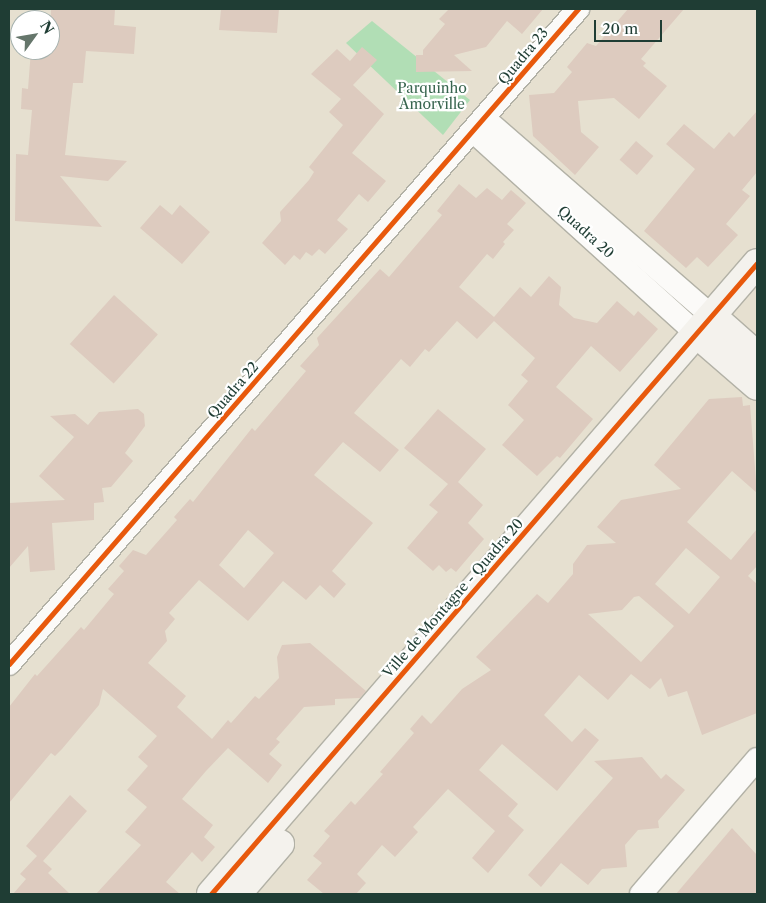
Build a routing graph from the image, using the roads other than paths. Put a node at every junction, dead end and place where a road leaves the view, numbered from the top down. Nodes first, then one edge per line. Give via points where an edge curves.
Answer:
1 (578, 9) edge
2 (479, 125) junction
3 (757, 263) edge
4 (757, 287) edge
5 (710, 329) junction
6 (757, 356) edge
7 (757, 386) edge
8 (9, 664) edge
9 (757, 759) edge
10 (211, 894) edge
11 (237, 894) edge
12 (642, 894) edge

1 - 2 street, Quadra 23
2 - 5 street, Quadra 20
2 - 8 street, Quadra 22
3 - 5 street
4 - 5 street
5 - 6 street
5 - 7 street
5 - 10 street, Ville de Montagne - Quadra 20
5 - 11 street, Ville de Montagne - Quadra 20
9 - 12 street

